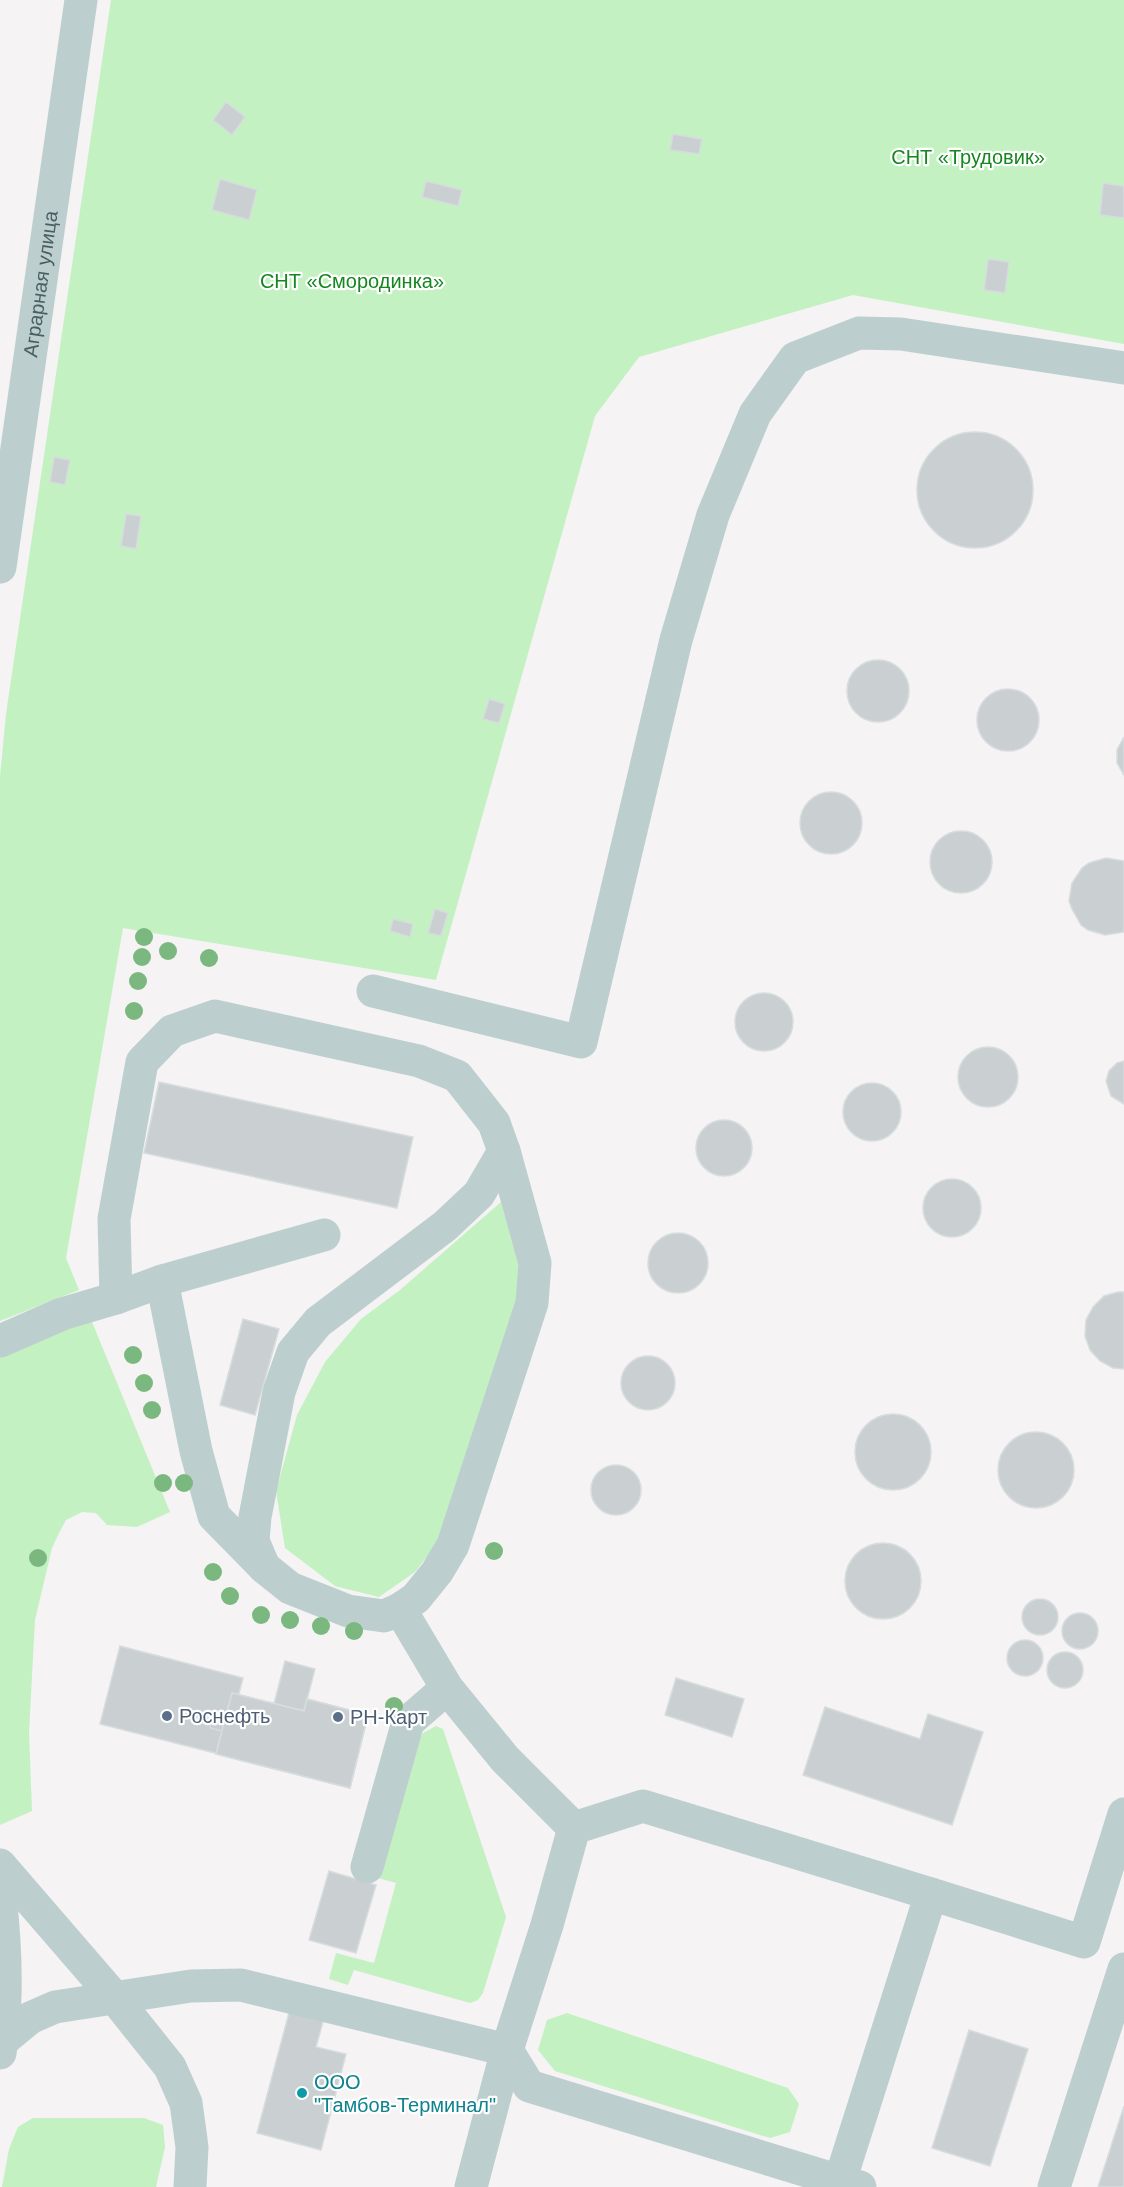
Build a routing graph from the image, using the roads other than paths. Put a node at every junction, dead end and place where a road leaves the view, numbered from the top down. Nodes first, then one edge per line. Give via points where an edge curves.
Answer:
1 (81, 0) edge
2 (1124, 368) edge
3 (0, 567) edge
4 (373, 991) dead end
5 (504, 1151) junction
6 (324, 1235) dead end
7 (162, 1281) junction
8 (116, 1298) junction
9 (0, 1341) edge
10 (264, 1566) junction
11 (400, 1609) junction
12 (447, 1688) junction
13 (1124, 1814) edge
14 (574, 1828) junction
15 (0, 1865) edge
16 (367, 1867) dead end
17 (931, 1894) junction
18 (0, 1896) edge
19 (1084, 1942) junction
20 (1124, 1955) edge
21 (1124, 1968) edge
22 (114, 1997) junction
23 (1, 2047) edge
24 (507, 2050) junction
25 (850, 2184) edge
26 (190, 2187) edge
27 (471, 2187) edge
28 (1054, 2187) edge

1 - 3 street, Аграрная улица
2 - 4 street via 901,334 859,333 795,358 754,414 713,515 676,640 581,1042
5 - 8 street via 494,1123 457,1076 419,1061 215,1016 172,1031 142,1062 114,1219
5 - 10 street via 479,1194 454,1218 318,1322 293,1352 279,1392 255,1517 253,1541
5 - 11 street via 535,1263 532,1304 453,1545 416,1598
6 - 7 street
7 - 8 street
7 - 10 street via 196,1451 214,1516
8 - 9 street via 62,1314
10 - 11 street via 290,1588 348,1611 384,1616
11 - 12 street
12 - 14 street via 505,1759
12 - 16 street via 408,1722
13 - 19 street
14 - 17 street via 643,1806
14 - 24 street
15 - 22 street
17 - 19 street
17 - 25 street
18 - 23 street via 5,2020
19 - 20 street
21 - 28 street
22 - 23 street via 55,2007 30,2018
22 - 24 street via 191,1986 241,1985
22 - 26 street via 170,2067 186,2103 192,2147
24 - 25 street via 529,2086
24 - 27 street

